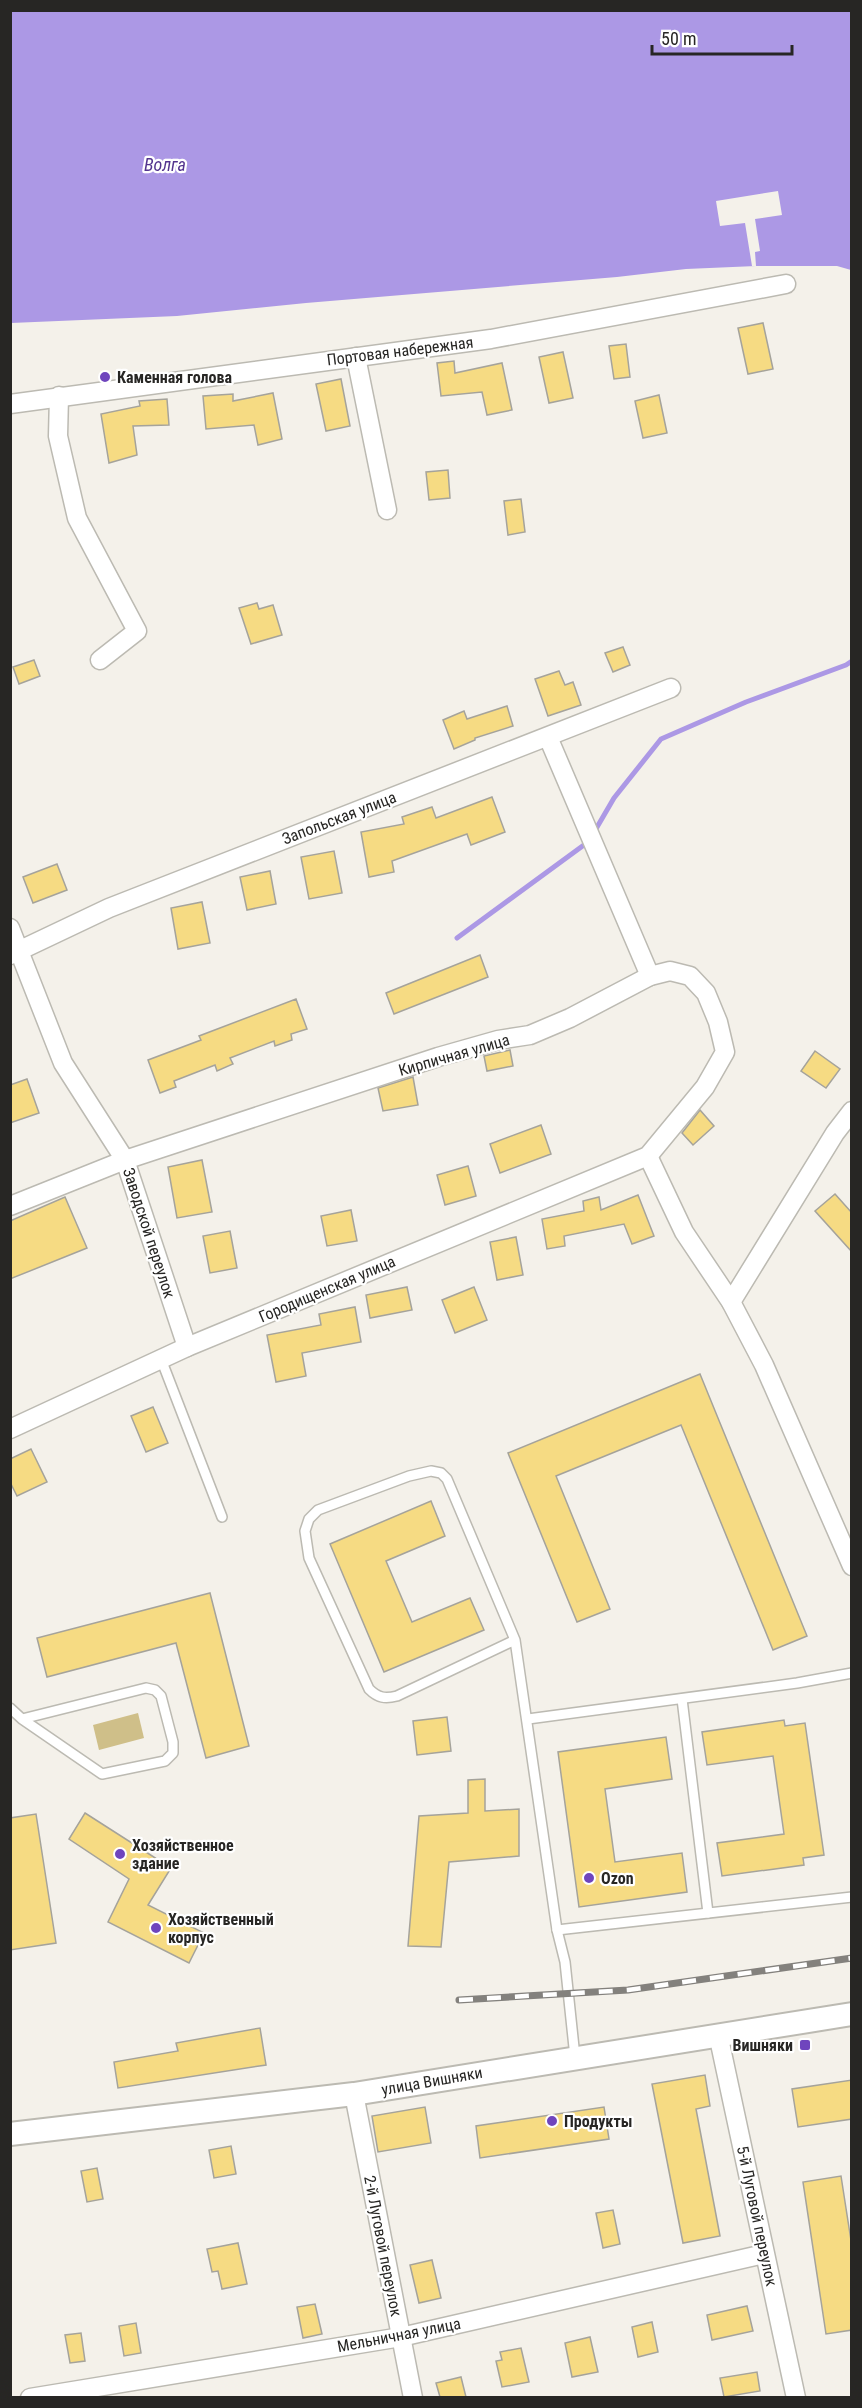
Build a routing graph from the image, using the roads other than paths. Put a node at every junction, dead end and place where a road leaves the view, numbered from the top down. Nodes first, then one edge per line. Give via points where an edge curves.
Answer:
1 (786, 284) dead end
2 (356, 357) junction
3 (59, 396) junction
4 (10, 404) edge
5 (387, 510) dead end
6 (99, 660) dead end
7 (671, 688) dead end
8 (548, 737) junction
9 (10, 928) edge
10 (15, 953) edge
11 (650, 976) junction
12 (852, 1111) edge
13 (648, 1155) junction
14 (125, 1160) junction
15 (10, 1206) edge
16 (731, 1302) junction
17 (187, 1347) junction
18 (161, 1359) junction
19 (10, 1430) edge
20 (222, 1517) dead end
21 (852, 1566) edge
22 (515, 1641) junction
23 (852, 1673) edge
24 (682, 1699) junction
25 (10, 1708) edge
26 (22, 1719) junction
27 (528, 1719) junction
28 (852, 1897) edge
29 (708, 1913) junction
30 (557, 1930) junction
31 (852, 2014) edge
32 (718, 2034) junction
33 (576, 2057) junction
34 (354, 2094) junction
35 (10, 2134) edge
36 (764, 2254) junction
37 (401, 2337) junction
38 (88, 2393) edge
39 (30, 2397) edge
40 (413, 2397) edge
41 (796, 2397) edge

1 - 2 street, Портовая набережная via 491,339
2 - 3 street, Портовая набережная
2 - 5 street
3 - 4 street, Портовая набережная
3 - 6 street via 58,436 77,518 137,632
7 - 8 street, Запольская улица
8 - 10 street, Запольская улица via 109,908
8 - 11 street
9 - 10 street, Заводской переулок
10 - 14 street, Заводской переулок via 63,1064
11 - 13 street, Кирпичная улица via 670,971 690,976 706,993 725,1052 705,1087
11 - 14 street, Кирпичная улица via 530,1035 438,1057
12 - 16 street
13 - 16 street via 684,1232
13 - 17 street, Городищенская улица
14 - 15 street, Кирпичная улица
14 - 17 street, Заводской переулок
16 - 21 street via 764,1365
17 - 18 street, Городищенская улица
18 - 19 street, Городищенская улица
18 - 20 lane
22 - 22 lane via 447,1479 441,1473 410,1476 318,1510 309,1519 305,1531 309,1558 375,1695 397,1696
22 - 27 lane
23 - 24 lane
24 - 27 lane
24 - 29 lane
25 - 26 lane
26 - 26 lane via 102,1774 165,1761 173,1753 161,1696 156,1690 146,1688
27 - 30 lane
28 - 29 lane
29 - 30 lane
30 - 33 lane via 565,1962
31 - 32 street, улица Вишняки
32 - 33 street, улица Вишняки
32 - 36 street, 5-й Луговой переулок
33 - 34 street, улица Вишняки
34 - 35 street, улица Вишняки
34 - 37 street, 2-й Луговой переулок
36 - 37 street, Мельничная улица
36 - 41 street, 5-й Луговой переулок
37 - 38 street, Мельничная улица
37 - 40 street, 2-й Луговой переулок
38 - 39 street, Мельничная улица

